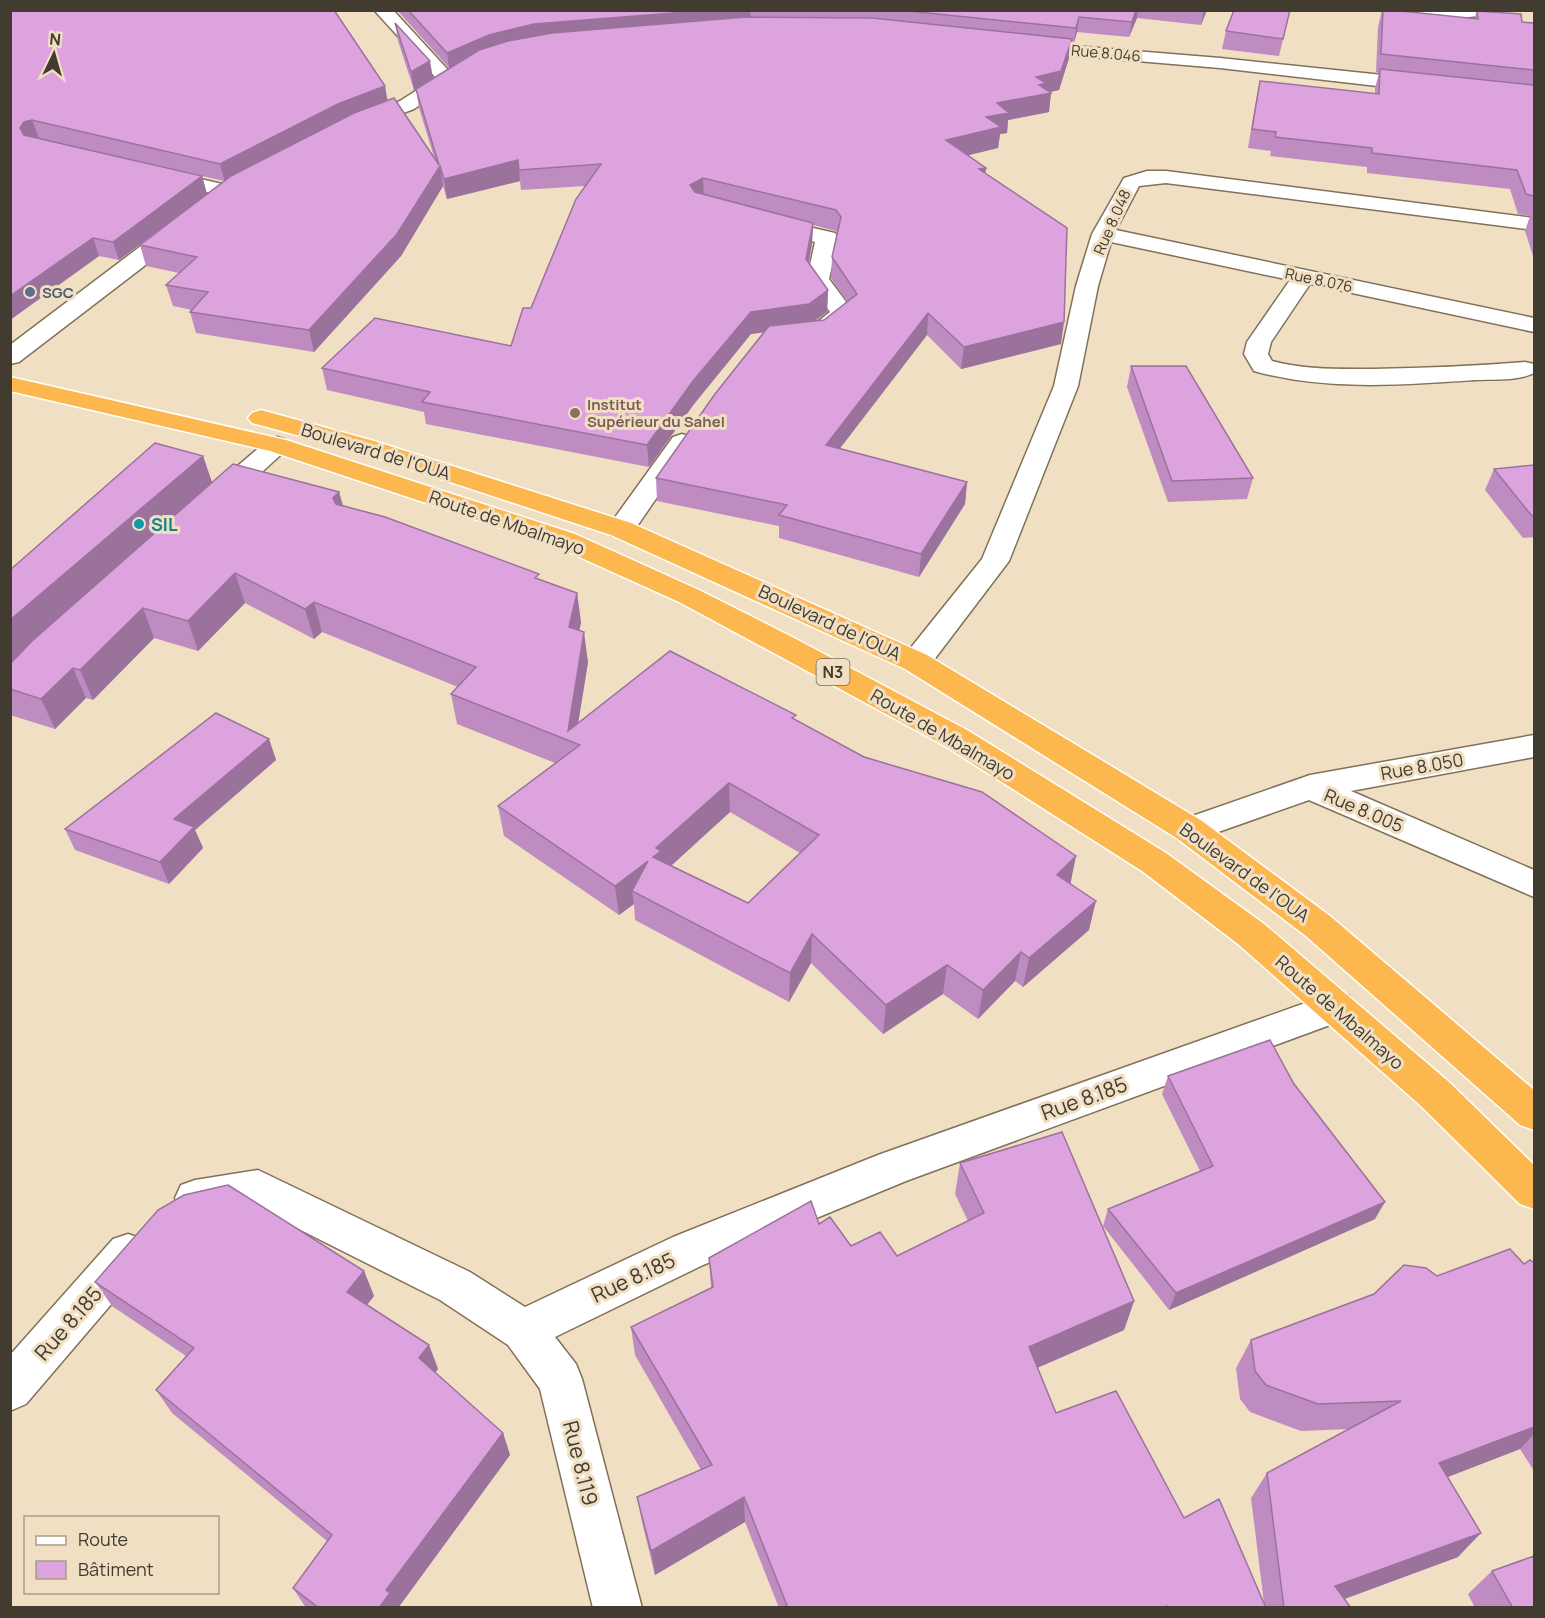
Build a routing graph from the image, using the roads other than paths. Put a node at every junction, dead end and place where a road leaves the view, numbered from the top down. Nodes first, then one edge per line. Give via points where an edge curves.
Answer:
1 (382, 10) edge
2 (1413, 10) edge
3 (1488, 10) edge
4 (1001, 44) edge
5 (475, 63) edge
6 (446, 79) junction
7 (1441, 87) edge
8 (339, 132) edge
9 (138, 170) edge
10 (248, 180) edge
11 (228, 191) junction
12 (209, 205) edge
13 (748, 218) edge
14 (190, 220) edge
15 (1534, 224) edge
16 (1103, 234) junction
17 (1304, 277) junction
18 (1534, 325) edge
19 (793, 337) edge
20 (10, 357) edge
21 (10, 362) edge
22 (1526, 369) dead end
23 (10, 384) edge
24 (692, 428) edge
25 (277, 444) junction
26 (195, 519) edge
27 (621, 529) junction
28 (916, 662) junction
29 (1534, 746) edge
30 (1310, 787) junction
31 (1190, 830) junction
32 (1534, 884) edge
33 (1336, 1007) junction
34 (1534, 1113) edge
35 (1534, 1191) edge
36 (523, 1329) junction
37 (10, 1389) edge
38 (618, 1608) edge

1 - 6 street
2 - 3 street
4 - 7 street, Rue 8.046
5 - 6 street
6 - 8 street via 406,105
9 - 11 street
10 - 11 street
11 - 12 street
13 - 19 street via 828,238 818,279 843,314 815,335
14 - 20 street
15 - 16 street, Rue 8.048 via 1147,177 1131,182
16 - 17 street, Rue 8.076
16 - 28 street, Rue 8.048 via 1087,286 1066,386 995,561
17 - 18 street, Rue 8.076
17 - 22 street via 1259,342 1256,354 1263,366 1284,373 1340,376 1443,376
21 - 27 highway, Boulevard de l'OUA / N3 via 270,420 407,459
23 - 25 highway, Route de Mbalmayo / N3
24 - 27 street
25 - 26 street
25 - 33 highway, Route de Mbalmayo / N3 via 565,540 689,596 783,645 956,738 1154,862 1251,934
27 - 28 highway, Boulevard de l'OUA / N3
28 - 31 highway, Boulevard de l'OUA / N3
29 - 30 street, Rue 8.050
30 - 31 street, Rue 8.005
30 - 32 street, Rue 8.005
31 - 34 highway, Boulevard de l'OUA / N3 via 1318,926
33 - 35 highway, Route de Mbalmayo / N3 via 1435,1094
33 - 36 street, Rue 8.185 via 892,1168 688,1251
36 - 37 street, Rue 8.185 via 455,1286 258,1188 198,1196 160,1219
36 - 38 street, Rue 8.119 via 560,1379

